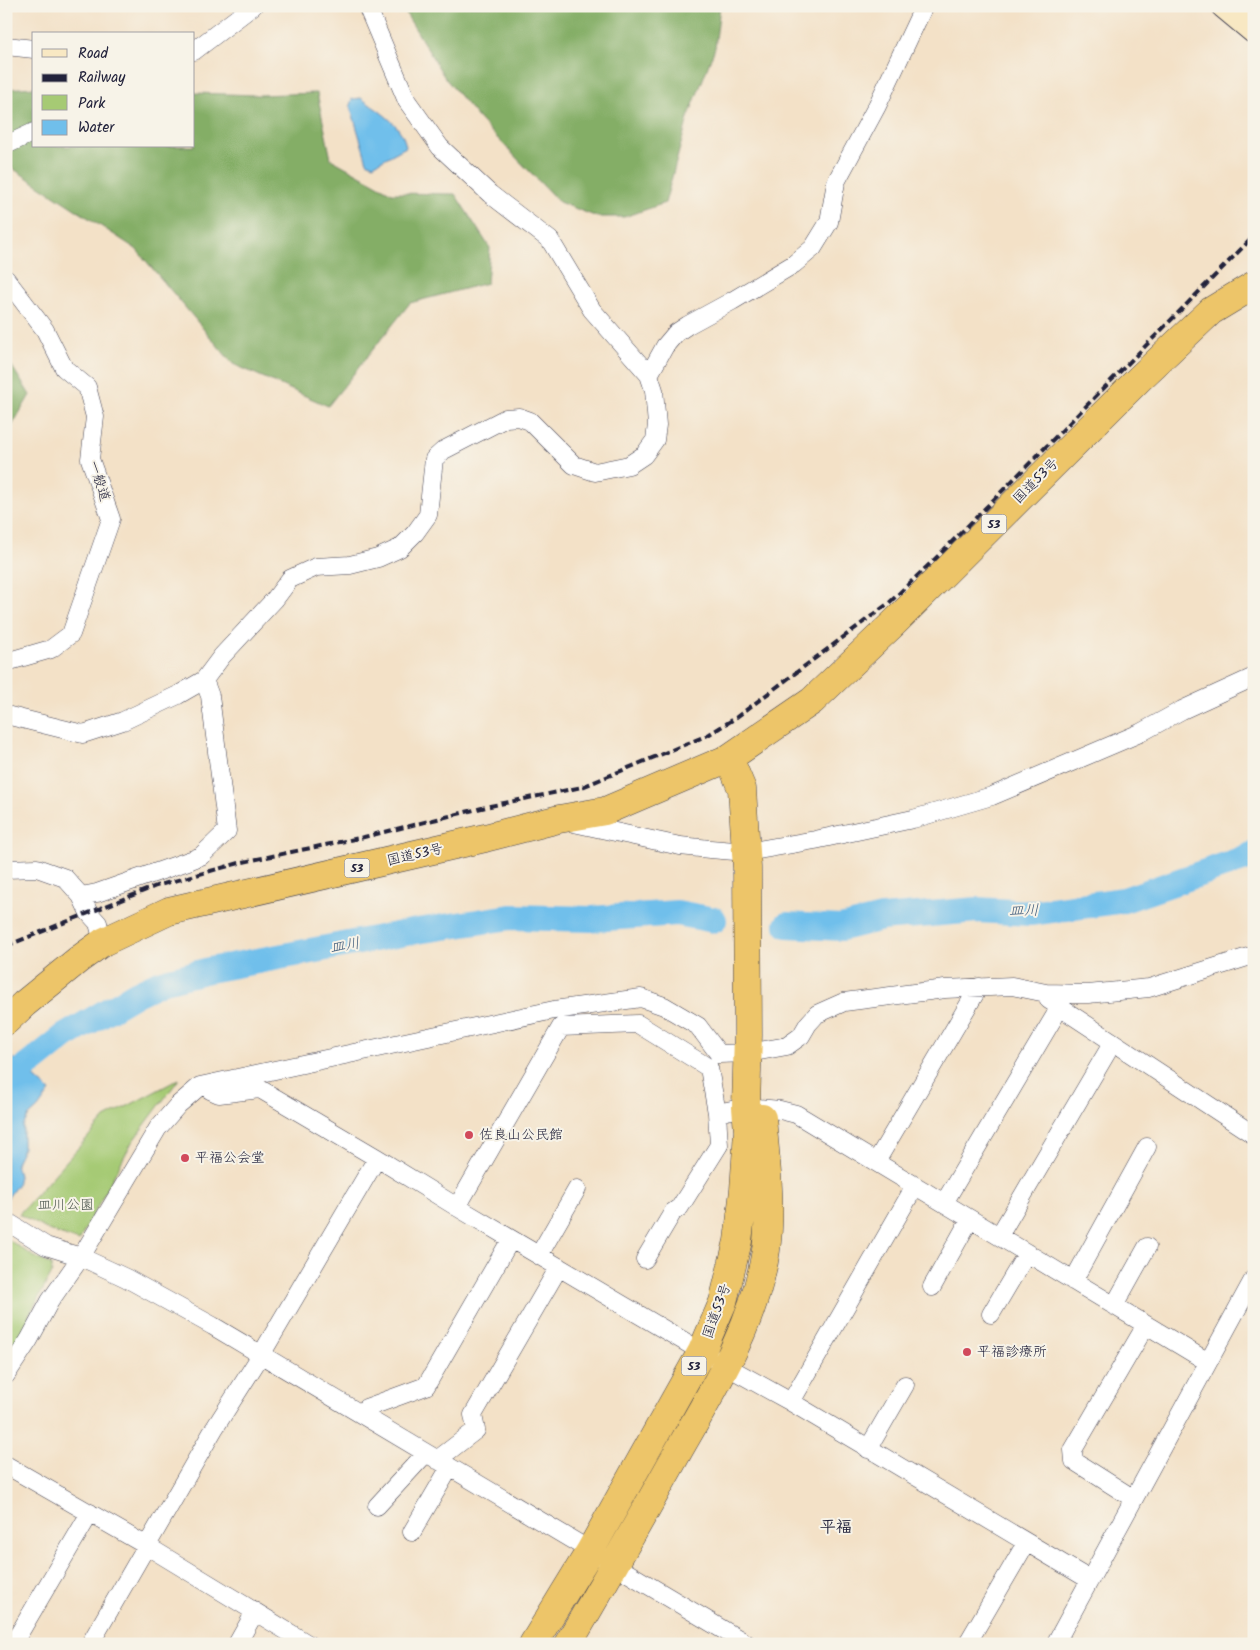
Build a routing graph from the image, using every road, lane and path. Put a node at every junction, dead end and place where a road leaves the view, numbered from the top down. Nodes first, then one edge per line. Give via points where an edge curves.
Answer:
1 (253, 6) edge
2 (366, 6) edge
3 (924, 6) edge
4 (1224, 6) edge
5 (1254, 32) edge
6 (6, 46) edge
7 (32, 50) edge
8 (195, 50) edge
9 (32, 133) edge
10 (6, 145) edge
11 (6, 279) edge
12 (1254, 285) edge
13 (649, 375) junction
14 (6, 662) edge
15 (1254, 677) edge
16 (204, 680) junction
17 (6, 715) edge
18 (730, 758) junction
19 (559, 819) junction
20 (747, 860) junction
21 (6, 869) edge
22 (81, 896) junction
23 (103, 942) junction
24 (1254, 955) edge
25 (979, 987) junction
26 (1046, 993) junction
27 (1060, 1007) junction
28 (554, 1010) junction
29 (6, 1021) edge
30 (561, 1027) junction
31 (1113, 1042) junction
32 (748, 1044) junction
33 (262, 1081) junction
34 (754, 1108) junction
35 (717, 1113) junction
36 (1254, 1135) edge
37 (1147, 1148) dead end
38 (377, 1158) junction
39 (876, 1162) junction
40 (915, 1186) junction
41 (577, 1189) dead end
42 (944, 1203) junction
43 (457, 1207) junction
44 (970, 1219) junction
45 (6, 1221) edge
46 (999, 1236) junction
47 (512, 1239) junction
48 (1147, 1247) dead end
49 (1027, 1253) junction
50 (539, 1255) junction
51 (81, 1257) junction
52 (645, 1259) dead end
53 (560, 1267) junction
54 (1254, 1278) edge
55 (1073, 1281) junction
56 (932, 1287) dead end
57 (1114, 1306) junction
58 (991, 1314) dead end
59 (1146, 1325) junction
60 (702, 1351) junction
61 (261, 1354) junction
62 (1208, 1362) junction
63 (726, 1366) junction
64 (6, 1375) edge
65 (905, 1385) dead end
66 (791, 1402) junction
67 (361, 1414) junction
68 (868, 1449) junction
69 (438, 1460) junction
70 (6, 1465) edge
71 (1134, 1499) junction
72 (377, 1506) dead end
73 (90, 1513) junction
74 (412, 1532) dead end
75 (1026, 1542) junction
76 (147, 1546) junction
77 (590, 1551) junction
78 (615, 1566) junction
79 (1090, 1580) junction
80 (255, 1612) junction
81 (13, 1644) edge
82 (90, 1644) edge
83 (237, 1644) edge
84 (308, 1644) edge
85 (533, 1644) edge
86 (568, 1644) edge
87 (747, 1644) edge
88 (967, 1644) edge
89 (1055, 1644) edge

1 - 8 street
2 - 13 street via 407,101 440,147 490,194 550,240 592,310
3 - 13 street via 877,106 836,182 829,222 812,248 794,264 676,333
4 - 5 main road
6 - 7 street
9 - 10 street
11 - 14 street, 一般道 via 45,330 64,368 87,387 95,417 90,459 111,520 71,634 51,649
12 - 18 highway, 国道53号 / 53 via 1211,312 1146,372 812,701
13 - 16 street via 654,390 657,425 655,440 644,455 629,465 595,472 574,465 530,421 519,417 506,418 444,450 434,459 428,515 400,548 378,558 350,565 316,567 290,578
15 - 20 street via 1140,733 992,796
16 - 17 street via 123,721 83,734
16 - 22 street via 210,696 227,832 201,856
18 - 19 highway, 国道53号 / 53 via 605,811
18 - 20 highway, 国道53号 / 53 via 742,789
19 - 20 street
19 - 23 highway, 国道53号 / 53 via 170,911
20 - 32 highway, 国道53号 / 53
21 - 22 street via 37,868 64,878
22 - 23 street via 98,923
23 - 29 highway, 国道53号 / 53
24 - 26 street via 1149,988 1088,994
25 - 26 street via 1012,986
25 - 32 street via 844,1002 817,1014 801,1036 787,1046
25 - 39 street
26 - 27 street via 1049,1000
27 - 31 street
27 - 42 street
28 - 30 street
28 - 32 street via 641,998 664,1006 698,1026 719,1054
28 - 33 street
30 - 35 street via 638,1024 709,1068
30 - 43 street
31 - 36 street
31 - 46 street
32 - 34 highway, 国道53号 / 53
33 - 38 street
33 - 51 street via 200,1086 178,1105 158,1128
34 - 35 street
34 - 39 street via 796,1114
34 - 60 highway, 国道53号 / 53 via 748,1131 738,1241 722,1302
34 - 63 highway, 国道53号 / 53 via 769,1190 766,1251 750,1309
35 - 52 street via 719,1145
37 - 55 street
38 - 43 street
38 - 61 street
39 - 40 street
40 - 42 street
40 - 66 street
41 - 50 street
42 - 44 street
43 - 47 street
44 - 46 street
44 - 56 street
45 - 51 street via 46,1246
46 - 49 street
47 - 50 street
47 - 67 street via 426,1386 366,1408
48 - 57 street
49 - 55 street
49 - 58 street
50 - 53 street
51 - 61 street via 135,1283
51 - 64 street via 50,1301
53 - 60 street
53 - 69 street via 472,1415 476,1430
54 - 62 street
55 - 57 street
57 - 59 street
59 - 62 street
59 - 71 street via 1073,1450 1074,1461
60 - 63 street
60 - 77 highway, 国道53号 / 53
61 - 67 street
61 - 76 street
62 - 71 street
63 - 66 street
63 - 78 highway, 国道53号 / 53
65 - 68 street
66 - 68 street
67 - 69 street
68 - 75 street
69 - 72 street
69 - 74 street
69 - 77 street
70 - 73 street
71 - 79 street
73 - 76 street
73 - 81 street
75 - 79 street
75 - 88 street
76 - 80 street
76 - 82 street
77 - 78 street
77 - 85 highway, 国道53号 / 53
78 - 86 highway, 国道53号 / 53
78 - 87 street
79 - 89 street
80 - 83 street
80 - 84 street

